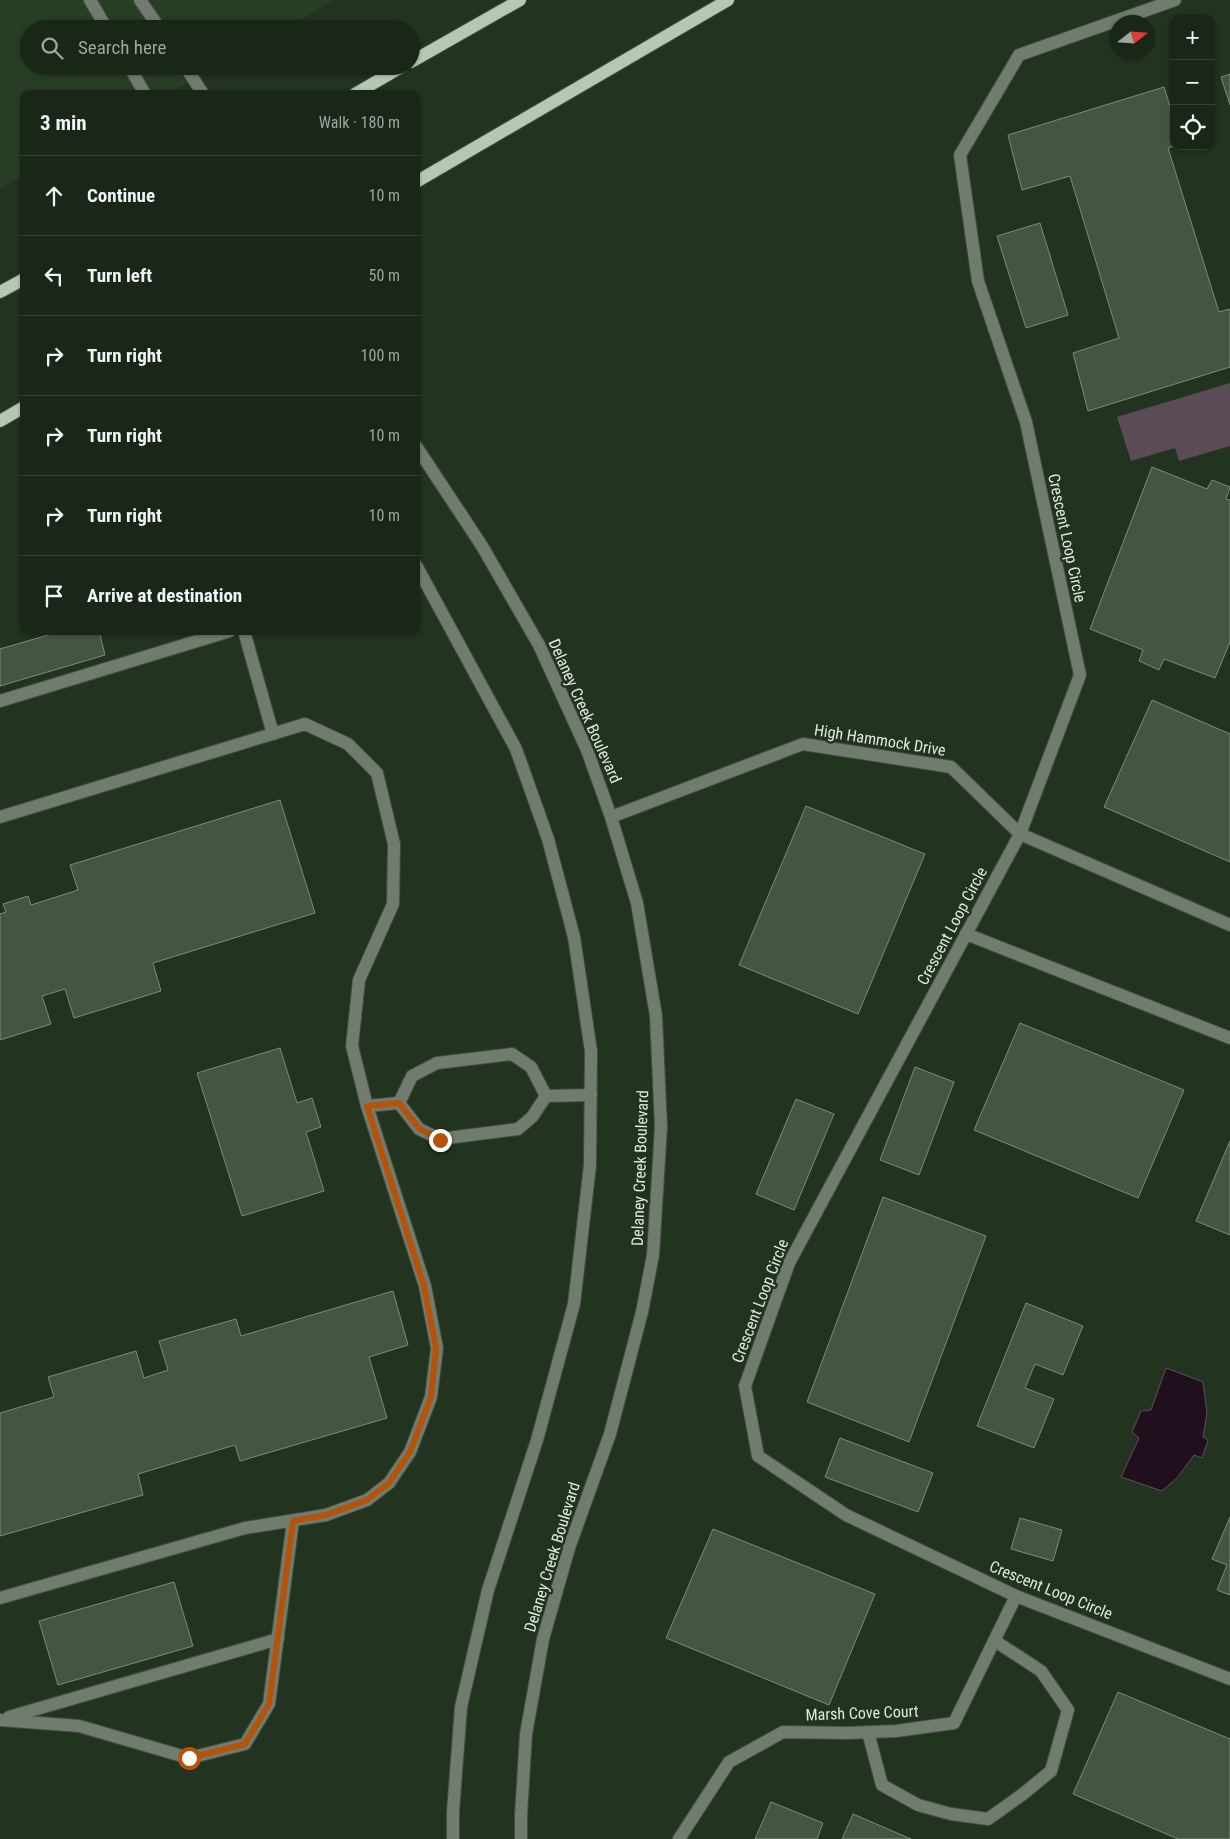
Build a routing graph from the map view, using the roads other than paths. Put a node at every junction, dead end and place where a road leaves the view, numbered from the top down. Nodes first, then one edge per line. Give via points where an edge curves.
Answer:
1 (90, 0) edge
2 (140, 0) edge
3 (520, 0) edge
4 (728, 0) edge
5 (1175, 0) edge
6 (102, 20) edge
7 (154, 20) edge
8 (420, 57) edge
9 (134, 75) edge
10 (190, 75) edge
11 (388, 75) edge
12 (143, 90) edge
13 (200, 90) edge
14 (362, 90) edge
15 (420, 180) edge
16 (20, 280) edge
17 (0, 292) edge
18 (20, 409) edge
19 (0, 421) edge
20 (420, 452) edge
21 (420, 572) edge
22 (217, 635) edge
23 (245, 635) edge
24 (0, 701) edge
25 (273, 734) junction
26 (0, 817) edge
27 (612, 818) junction
28 (1020, 834) junction
29 (1230, 925) edge
30 (966, 934) junction
31 (1230, 1038) edge
32 (591, 1095) junction
33 (546, 1096) junction
34 (399, 1103) junction
35 (367, 1106) junction
36 (293, 1521) junction
37 (1016, 1596) junction
38 (0, 1598) edge
39 (278, 1639) junction
40 (995, 1641) junction
41 (1230, 1679) edge
42 (1, 1720) edge
43 (868, 1732) junction
44 (453, 1839) edge
45 (521, 1839) edge
46 (679, 1839) edge

1 - 6 street
2 - 7 street
3 - 8 main road
4 - 15 main road
5 - 28 street, Crescent Loop Circle via 1019,55 960,156 978,281 1026,422 1080,675
9 - 12 street
10 - 13 street
11 - 14 main road
16 - 17 main road
18 - 19 main road
20 - 27 street, Delaney Creek Boulevard via 482,546 539,645 587,750
21 - 32 street via 516,749 548,839 574,937 591,1051
22 - 24 street
23 - 25 street
25 - 26 street
25 - 35 street via 306,724 348,744 377,773 394,844 393,904 359,980 352,1046
27 - 28 street, High Hammock Drive via 803,744 951,767
27 - 45 street, Delaney Creek Boulevard via 636,903 656,1016 661,1127 653,1255 642,1312 610,1434 569,1548 543,1639 526,1734
28 - 29 street, High Hammock Drive
28 - 30 street, Crescent Loop Circle
30 - 31 street
30 - 37 street, Crescent Loop Circle via 788,1262 745,1386 758,1456 846,1516
32 - 33 street
32 - 44 street via 590,1165 574,1304 537,1440 488,1590 461,1707
33 - 34 street via 532,1117 518,1129 440,1140 419,1128
33 - 34 street via 531,1067 512,1054 437,1063 412,1076
34 - 35 street
35 - 36 street via 424,1286 436,1348 431,1397 410,1452 389,1483 367,1500 326,1515
36 - 38 street via 245,1528
36 - 39 street
37 - 40 street, Marsh Cove Court
37 - 41 street, Crescent Loop Circle
39 - 42 street
39 - 42 street via 269,1704 245,1744 189,1758 78,1726
40 - 43 street, Marsh Cove Court via 954,1723
40 - 43 street via 1041,1670 1068,1710 1051,1771 1023,1794 988,1819 918,1805 882,1785
43 - 46 street, Marsh Cove Court via 783,1732 729,1762

